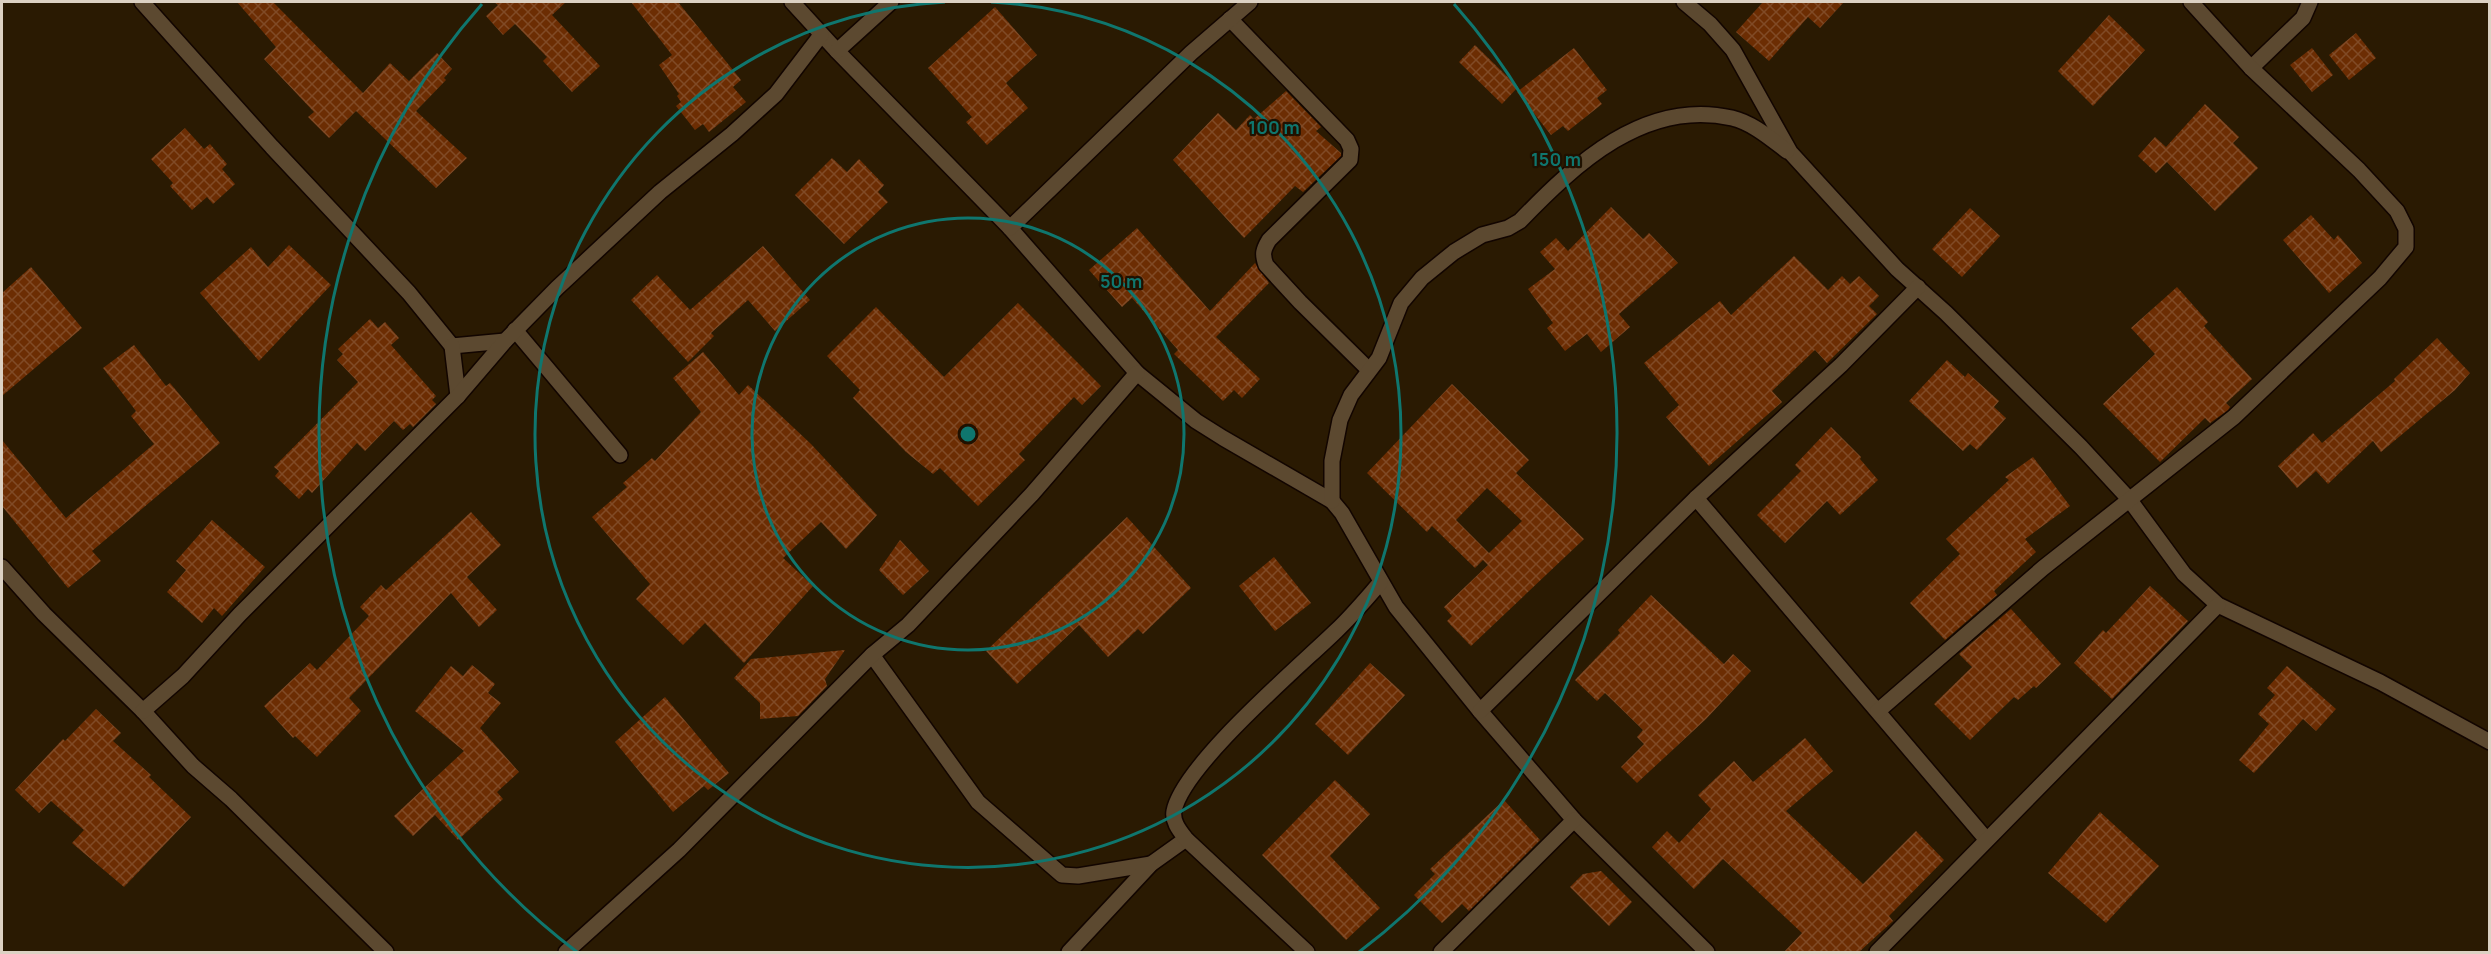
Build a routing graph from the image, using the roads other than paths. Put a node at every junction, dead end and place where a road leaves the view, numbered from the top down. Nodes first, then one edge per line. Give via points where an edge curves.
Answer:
1 (142, 2) edge
2 (792, 2) edge
3 (891, 2) edge
4 (1250, 2) edge
5 (1684, 2) edge
6 (2191, 2) edge
7 (2310, 2) edge
8 (1230, 20) junction
9 (821, 35) junction
10 (837, 51) junction
11 (2251, 68) junction
12 (1790, 152) junction
13 (1010, 228) junction
14 (1918, 287) junction
15 (510, 335) junction
16 (452, 346) junction
17 (1369, 370) junction
18 (1137, 373) junction
19 (458, 396) junction
20 (620, 455) dead end
21 (1696, 498) junction
22 (2129, 499) junction
23 (1332, 501) junction
24 (2, 567) edge
25 (1380, 583) junction
26 (2218, 605) junction
27 (872, 655) junction
28 (143, 711) junction
29 (1480, 711) junction
30 (1878, 711) junction
31 (2490, 742) edge
32 (1574, 820) junction
33 (1186, 839) junction
34 (1986, 839) junction
35 (1151, 864) junction
36 (386, 952) edge
37 (566, 952) edge
38 (1069, 952) edge
39 (1307, 952) edge
40 (1441, 952) edge
41 (1707, 952) edge
42 (1877, 952) edge

1 - 16 street via 374,254
2 - 9 street
3 - 10 street
4 - 8 street
5 - 12 street via 1733,50
6 - 11 street
7 - 11 street via 2303,18
8 - 13 street
8 - 17 street via 1347,140 1351,149 1350,160 1269,240 1263,258 1300,302
9 - 10 street
9 - 15 street via 776,94 660,192
10 - 13 street
11 - 22 street via 2334,145 2397,211 2406,229 2406,247 2380,278 2235,417
12 - 14 street
12 - 17 street via 1732,118 1691,115 1656,120 1617,139 1577,167 1520,221 1482,235 1434,267 1401,303 1379,358
13 - 18 street
14 - 21 street via 1841,365
14 - 22 street via 2035,399
15 - 16 street
15 - 19 street
15 - 20 street
16 - 19 street
17 - 23 street via 1351,395 1340,420 1332,461
18 - 23 street via 1205,427
18 - 27 street via 1032,495 908,625
19 - 28 street via 183,676
21 - 29 street
21 - 30 street
22 - 26 street via 2184,574
22 - 30 street
23 - 25 street via 1351,527
24 - 28 street
25 - 29 street
25 - 33 street via 1337,630 1245,717 1182,791 1174,812
26 - 31 street via 2380,682
26 - 34 street
27 - 35 street via 978,802 1062,874 1078,876
27 - 37 street via 679,850
28 - 36 street via 193,766
29 - 32 street
30 - 34 street
32 - 40 street
32 - 41 street
33 - 35 street
33 - 39 street
34 - 42 street
35 - 38 street

